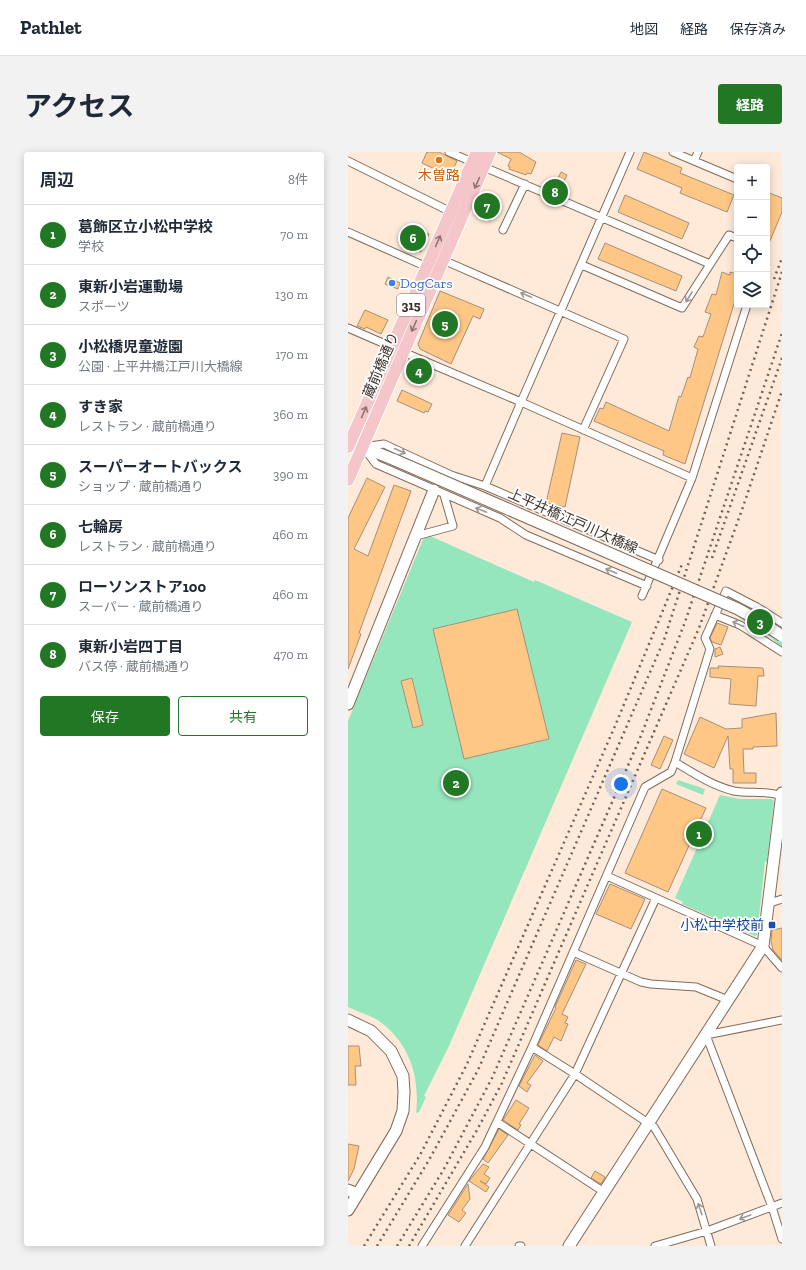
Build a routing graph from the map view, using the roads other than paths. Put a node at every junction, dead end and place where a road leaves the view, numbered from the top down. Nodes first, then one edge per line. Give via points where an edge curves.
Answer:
1 (449, 152) edge
2 (490, 152) edge
3 (630, 152) edge
4 (673, 152) edge
5 (698, 152) edge
6 (475, 157) edge
7 (694, 161) junction
8 (348, 162) edge
9 (484, 167) junction
10 (734, 178) edge
11 (525, 184) junction
12 (452, 212) junction
13 (603, 218) junction
14 (503, 230) dead end
15 (348, 232) edge
16 (734, 237) edge
17 (443, 260) junction
18 (710, 264) junction
19 (582, 265) junction
20 (427, 267) junction
21 (746, 308) edge
22 (561, 312) junction
23 (348, 328) edge
24 (397, 350) junction
25 (521, 402) junction
26 (583, 430) junction
27 (349, 443) edge
28 (363, 447) junction
29 (692, 478) junction
30 (348, 480) edge
31 (485, 486) junction
32 (439, 493) junction
33 (510, 498) junction
34 (500, 518) junction
35 (416, 536) junction
36 (659, 560) junction
37 (647, 586) junction
38 (642, 596) dead end
39 (715, 615) junction
40 (782, 623) edge
41 (782, 636) edge
42 (782, 652) edge
43 (348, 704) edge
44 (675, 762) junction
45 (781, 794) edge
46 (607, 876) junction
47 (656, 898) junction
48 (782, 899) edge
49 (770, 903) junction
50 (763, 946) junction
51 (573, 952) junction
52 (782, 968) edge
53 (621, 973) junction
54 (728, 1000) junction
55 (348, 1020) edge
56 (782, 1020) edge
57 (706, 1035) junction
58 (532, 1048) junction
59 (575, 1074) junction
60 (497, 1122) junction
61 (649, 1122) junction
62 (531, 1144) junction
63 (353, 1192) edge
64 (604, 1192) junction
65 (782, 1203) edge
66 (772, 1207) junction
67 (348, 1210) edge
68 (707, 1231) junction
69 (782, 1239) edge
70 (422, 1246) edge
71 (465, 1246) edge
72 (569, 1246) edge
73 (655, 1246) edge
74 (711, 1246) edge

1 - 6 street
2 - 9 main road, 蔵前橋通り / 315
3 - 13 street
4 - 7 street
5 - 7 street
6 - 9 street
6 - 12 main road, 蔵前橋通り / 315
7 - 10 street
8 - 12 street
9 - 11 street
9 -> 17 main road, 蔵前橋通り / 315
11 - 13 street
11 - 14 street
20 -> 12 main road, 蔵前橋通り / 315
13 - 18 street
13 - 19 street
15 - 20 street
16 - 18 street via 729,235
22 -> 17 street
17 -> 24 main road, 蔵前橋通り / 315
18 -> 19 street via 682,308
19 - 22 street
20 - 24 main road, 蔵前橋通り / 315
21 - 29 street
22 - 25 street
22 - 26 street via 624,338
23 - 24 street
24 - 25 street
27 -> 24 main road, 蔵前橋通り / 315
24 - 28 main road, 蔵前橋通り / 315
25 - 26 street
25 - 31 street
26 - 29 street
27 - 28 street, 上平井橋江戸川大橋線
28 - 30 main road, 蔵前橋通り / 315
28 -> 31 street via 384,444 451,475
28 - 32 street via 376,464
28 - 41 street, 上平井橋江戸川大橋線, bridge via 738,609
29 - 36 street
31 - 33 street
34 -> 32 street
32 - 35 street
32 - 35 street via 454,526
33 - 34 street
33 - 36 street
37 -> 34 street via 526,535
35 - 43 street
36 - 37 street
37 - 38 street
39 - 40 street via 726,591
42 -> 39 street via 740,625
39 - 44 street via 706,638 710,649
44 - 45 street via 703,778 734,791
44 - 46 street via 671,772 645,787
45 - 49 street
46 - 47 street
46 - 51 street
47 - 50 street
47 - 53 street
48 - 49 street
49 - 50 street
50 - 52 street
50 - 54 street
51 - 53 street
51 - 58 street
53 - 54 street via 651,984 696,987
53 - 59 street
54 - 57 street
55 - 63 street via 371,1031 386,1045 398,1065 404,1083 404,1103 398,1126
56 - 57 street
57 - 61 street
57 - 66 street
58 - 59 street
58 - 60 street
59 - 61 street
59 - 62 street
60 - 62 street
60 - 70 street via 485,1146
61 - 64 street
68 -> 61 street via 697,1200
62 - 64 street
62 - 71 street
63 - 67 street
64 - 72 street
65 - 66 street
66 -> 68 street
66 - 69 street
68 - 73 street
68 - 74 street

